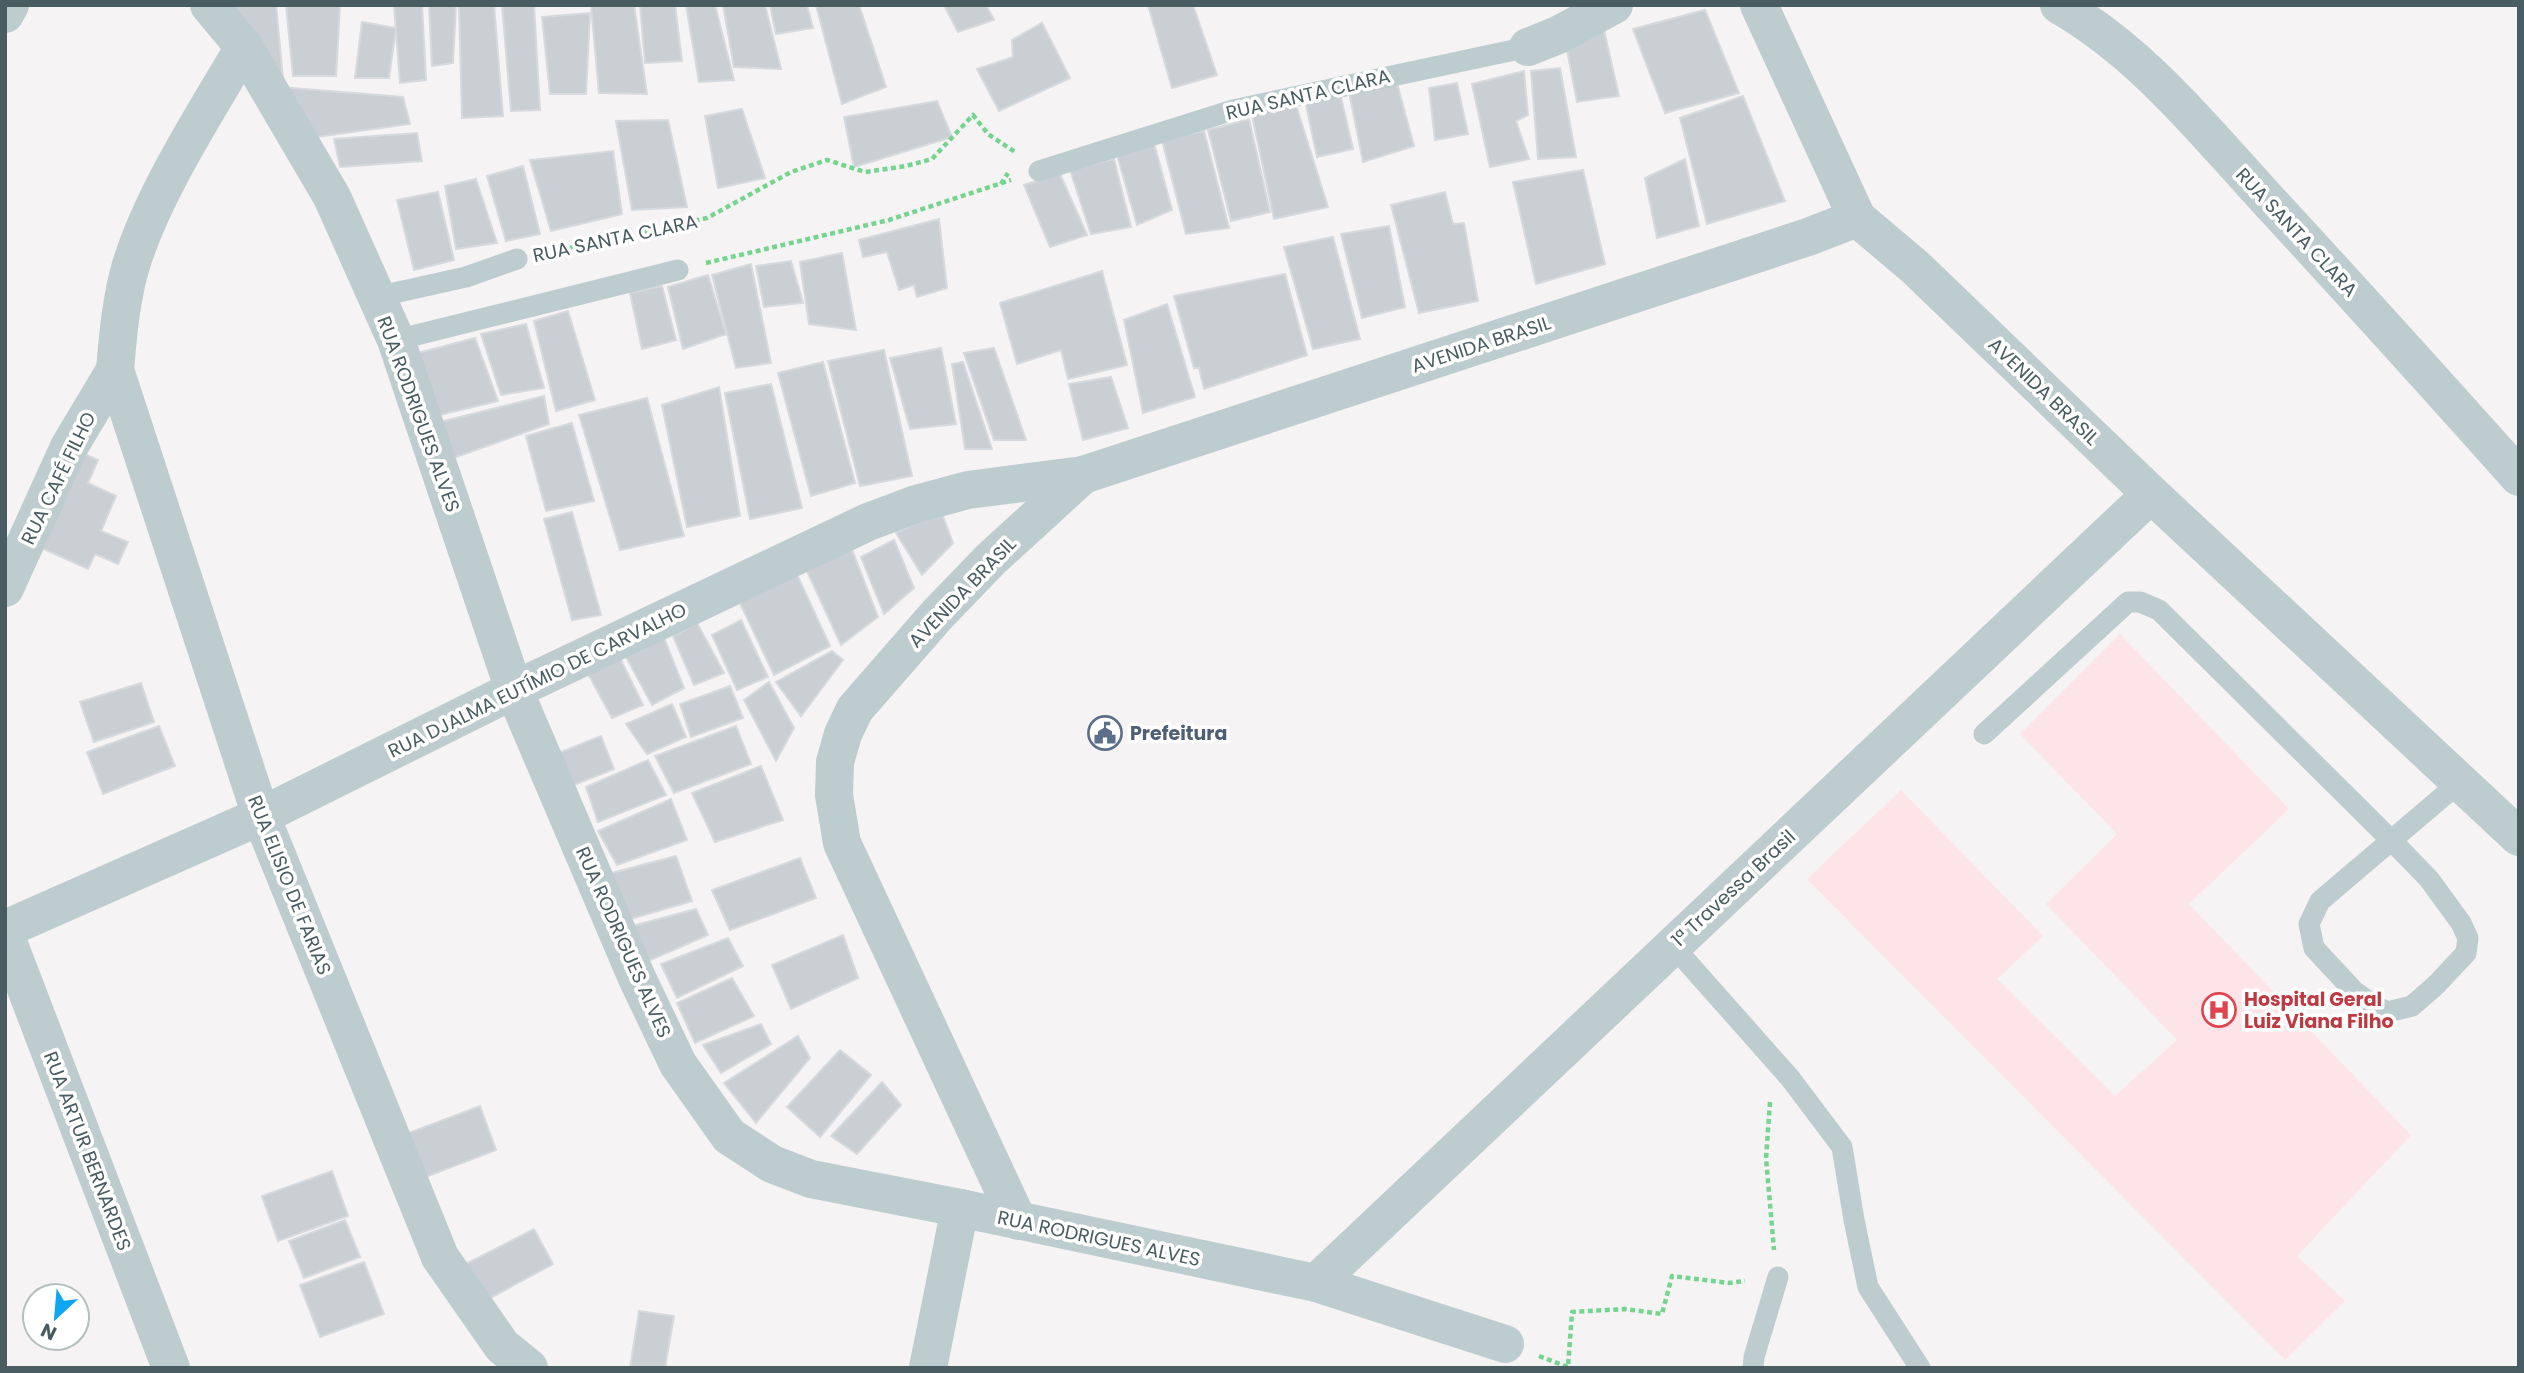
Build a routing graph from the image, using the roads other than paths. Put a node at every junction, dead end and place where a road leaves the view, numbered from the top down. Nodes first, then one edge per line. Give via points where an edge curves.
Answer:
1 (10, 5) edge
2 (209, 5) edge
3 (1614, 5) edge
4 (1759, 5) edge
5 (2059, 5) edge
6 (5, 14) edge
7 (244, 47) junction
8 (1528, 47) joint
9 (1032, 165) road end
10 (1857, 218) junction
11 (517, 259) road end
12 (678, 270) road end
13 (376, 297) junction
14 (396, 340) junction
15 (115, 370) junction
16 (1083, 475) junction
17 (2519, 477) edge
18 (2151, 494) junction
19 (5, 588) edge
20 (514, 690) junction
21 (1984, 734) dead end
22 (2460, 782) junction
23 (261, 816) junction
24 (2519, 837) edge
25 (2393, 842) junction
26 (5, 931) edge
27 (1673, 946) junction
28 (960, 1208) junction
29 (1018, 1221) junction
30 (1778, 1277) road end
31 (1316, 1283) junction
32 (1505, 1344) road end
33 (172, 1368) edge
34 (529, 1368) edge
35 (928, 1368) edge
36 (1753, 1368) edge
37 (1920, 1368) edge

1 - 6 street
2 - 7 street, RUA RODRIGUES ALVES
3 - 8 street, RUA SANTA CLARA
4 - 10 street
5 - 17 street, RUA SANTA CLARA via 2089,23 2158,81
7 - 13 street, RUA RODRIGUES ALVES via 332,197
7 - 15 street via 187,144 131,264
8 - 9 lane, RUA SANTA CLARA via 1233,110
10 - 16 street, AVENIDA BRASIL
10 - 18 street, AVENIDA BRASIL via 1915,267
11 - 13 lane, RUA SANTA CLARA via 466,277
12 - 14 lane
13 - 14 street, RUA RODRIGUES ALVES
14 - 20 street, RUA RODRIGUES ALVES
15 - 19 street, RUA CAFÉ FILHO via 69,447
15 - 23 street, RUA ELISIO DE FARIAS
16 - 20 street, RUA DJALMA EUTÍMIO DE CARVALHO via 968,490 880,517
16 - 29 street, AVENIDA BRASIL via 990,559 855,709 835,762 834,795 842,843
18 - 22 street, AVENIDA BRASIL
18 - 27 street, 1ª Travessa Brasil
20 - 23 street, RUA DJALMA EUTÍMIO DE CARVALHO
20 - 28 street, RUA RODRIGUES ALVES via 672,1052 729,1136 772,1164 811,1180
21 - 25 lane via 2110,615 2127,602 2140,601 2159,610
22 - 24 street, AVENIDA BRASIL
22 - 25 lane
23 - 26 street, RUA DJALMA EUTÍMIO DE CARVALHO
23 - 34 street, RUA ELISIO DE FARIAS via 440,1257 502,1346
25 - 25 lane via 2320,901 2309,923 2314,948 2354,991 2388,1012 2412,1006 2436,985 2466,953 2468,938 2429,879
26 - 33 street, RUA ARTUR BERNARDES
27 - 31 street, 1ª Travessa Brasil
27 - 37 lane via 1773,1059 1842,1147 1868,1287
28 - 29 street, RUA RODRIGUES ALVES
28 - 35 street
29 - 31 street, RUA RODRIGUES ALVES
30 - 36 lane
31 - 32 street, RUA RODRIGUES ALVES

